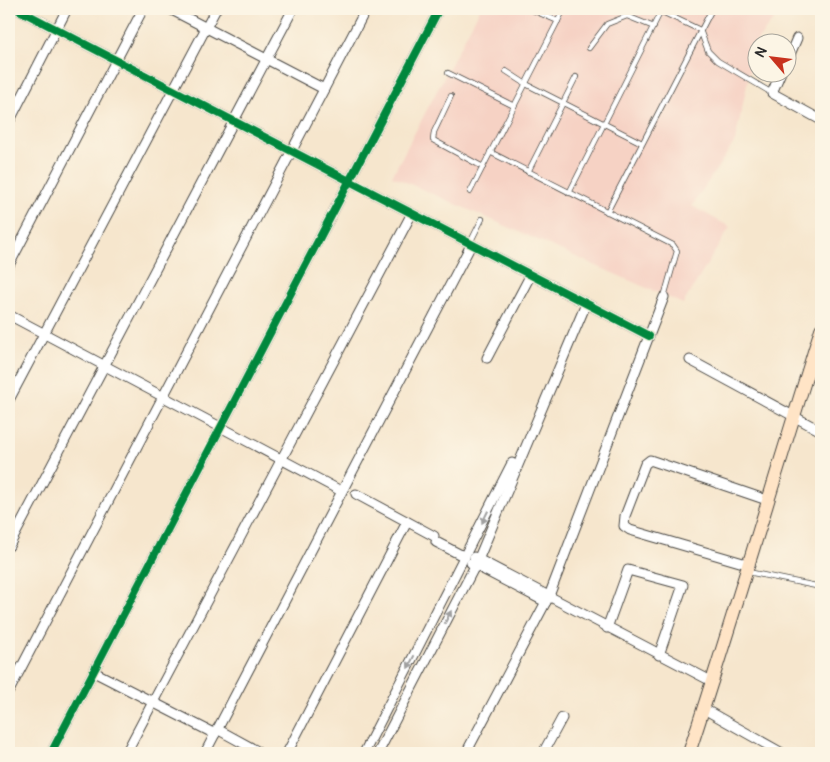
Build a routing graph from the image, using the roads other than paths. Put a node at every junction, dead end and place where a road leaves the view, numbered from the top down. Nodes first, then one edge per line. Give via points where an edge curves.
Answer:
1 (17, 9) edge
2 (67, 9) edge
3 (143, 9) edge
4 (170, 9) edge
5 (216, 9) edge
6 (293, 9) edge
7 (366, 9) edge
8 (439, 9) edge
9 (530, 9) edge
10 (564, 9) edge
11 (712, 9) edge
12 (731, 9) edge
13 (659, 10) edge
14 (741, 12) dead end
15 (558, 21) junction
16 (654, 27) junction
17 (206, 28) junction
18 (57, 30) junction
19 (700, 30) junction
20 (589, 48) dead end
21 (267, 59) junction
22 (116, 60) junction
23 (506, 71) dead end
24 (448, 73) dead end
25 (576, 77) dead end
26 (777, 82) edge
27 (526, 84) junction
28 (324, 89) junction
29 (173, 90) junction
30 (772, 93) junction
31 (451, 96) dead end
32 (564, 103) junction
33 (514, 106) junction
34 (821, 117) edge
35 (9, 122) edge
36 (234, 122) junction
37 (605, 123) junction
38 (642, 143) junction
39 (291, 151) junction
40 (490, 152) junction
41 (483, 167) junction
42 (528, 172) junction
43 (349, 182) junction
44 (470, 192) dead end
45 (569, 193) junction
46 (607, 212) junction
47 (411, 214) junction
48 (482, 219) dead end
49 (470, 245) junction
50 (9, 265) edge
51 (530, 276) junction
52 (664, 296) joint
53 (586, 304) junction
54 (9, 315) edge
55 (821, 329) edge
56 (44, 333) junction
57 (649, 336) junction
58 (488, 358) dead end
59 (690, 360) dead end
60 (103, 366) junction
61 (546, 395) junction
62 (163, 397) junction
63 (9, 400) edge
64 (794, 416) junction
65 (220, 428) junction
66 (821, 431) edge
67 (282, 460) junction
68 (341, 491) junction
69 (356, 494) dead end
70 (767, 500) junction
71 (407, 522) junction
72 (9, 546) edge
73 (465, 557) junction
74 (476, 562) junction
75 (748, 568) junction
76 (821, 587) edge
77 (548, 599) junction
78 (607, 628) junction
79 (659, 655) junction
80 (94, 672) junction
81 (712, 682) junction
82 (9, 691) edge
83 (153, 703) junction
84 (704, 709) junction
85 (562, 718) dead end
86 (216, 732) junction
87 (51, 753) edge
88 (126, 753) edge
89 (205, 753) edge
90 (261, 753) edge
91 (286, 753) edge
92 (364, 753) edge
93 (378, 753) edge
94 (466, 753) edge
95 (543, 753) edge
96 (689, 753) edge
97 (782, 753) edge

1 - 18 street
2 - 18 street
3 - 22 street
4 - 17 street
5 - 17 street
6 - 21 street
7 - 28 street
8 - 43 street
9 - 15 lane
10 - 15 lane
11 - 19 lane
12 - 14 lane
13 - 16 lane
13 - 19 lane
15 - 27 lane
16 - 20 lane via 627,16 606,24
16 - 37 lane
17 - 21 street
17 - 29 street
18 - 22 street
18 - 35 street
19 - 30 lane via 708,51 718,61
19 - 38 lane
21 - 28 street
21 - 36 street
22 - 29 street
22 - 50 street
23 - 27 lane
24 - 33 lane
25 - 32 lane
26 - 30 street
27 - 32 lane
27 - 33 lane
28 - 39 street
29 - 36 street
29 - 56 street
30 - 34 street
31 - 41 lane via 433,140
32 - 37 lane
32 - 42 lane
33 - 40 lane
36 - 39 street
36 - 60 street
37 - 38 lane
37 - 45 lane
38 - 46 lane
39 - 43 street
39 - 62 street
40 - 41 lane
40 - 42 lane
41 - 44 lane
42 - 45 lane
43 - 47 street
43 - 65 street
45 - 46 lane
46 - 52 lane via 673,245 677,251
47 - 49 street
47 - 67 street
48 - 49 lane
49 - 51 street
49 - 68 street
51 - 53 street
51 - 58 street
52 - 57 street
53 - 57 street
53 - 61 street
54 - 56 street
55 - 64 street
56 - 60 street
56 - 63 street
57 - 77 street
59 - 64 street
60 - 62 street
60 - 72 street
61 -> 73 street
61 - 74 street
62 - 65 street
62 - 82 street
64 - 66 street
64 - 70 street
65 - 67 street
65 - 80 street
67 - 68 street
67 - 83 street
68 - 86 street
69 - 71 street
70 - 75 street
70 - 75 street via 650,460 645,464 625,516 624,526 630,530
71 - 73 street
71 - 91 street
73 - 74 street
73 -> 92 street
74 - 77 street
93 -> 74 street
75 - 76 lane
75 - 81 street
77 - 78 street
77 - 94 street
78 - 79 street
78 - 79 street via 628,570 683,585
79 - 81 street
80 - 83 street
80 - 87 street
81 - 84 street
83 - 86 street
83 - 88 street
84 - 96 street
84 - 97 street
85 - 95 street
86 - 89 street
86 - 90 street

